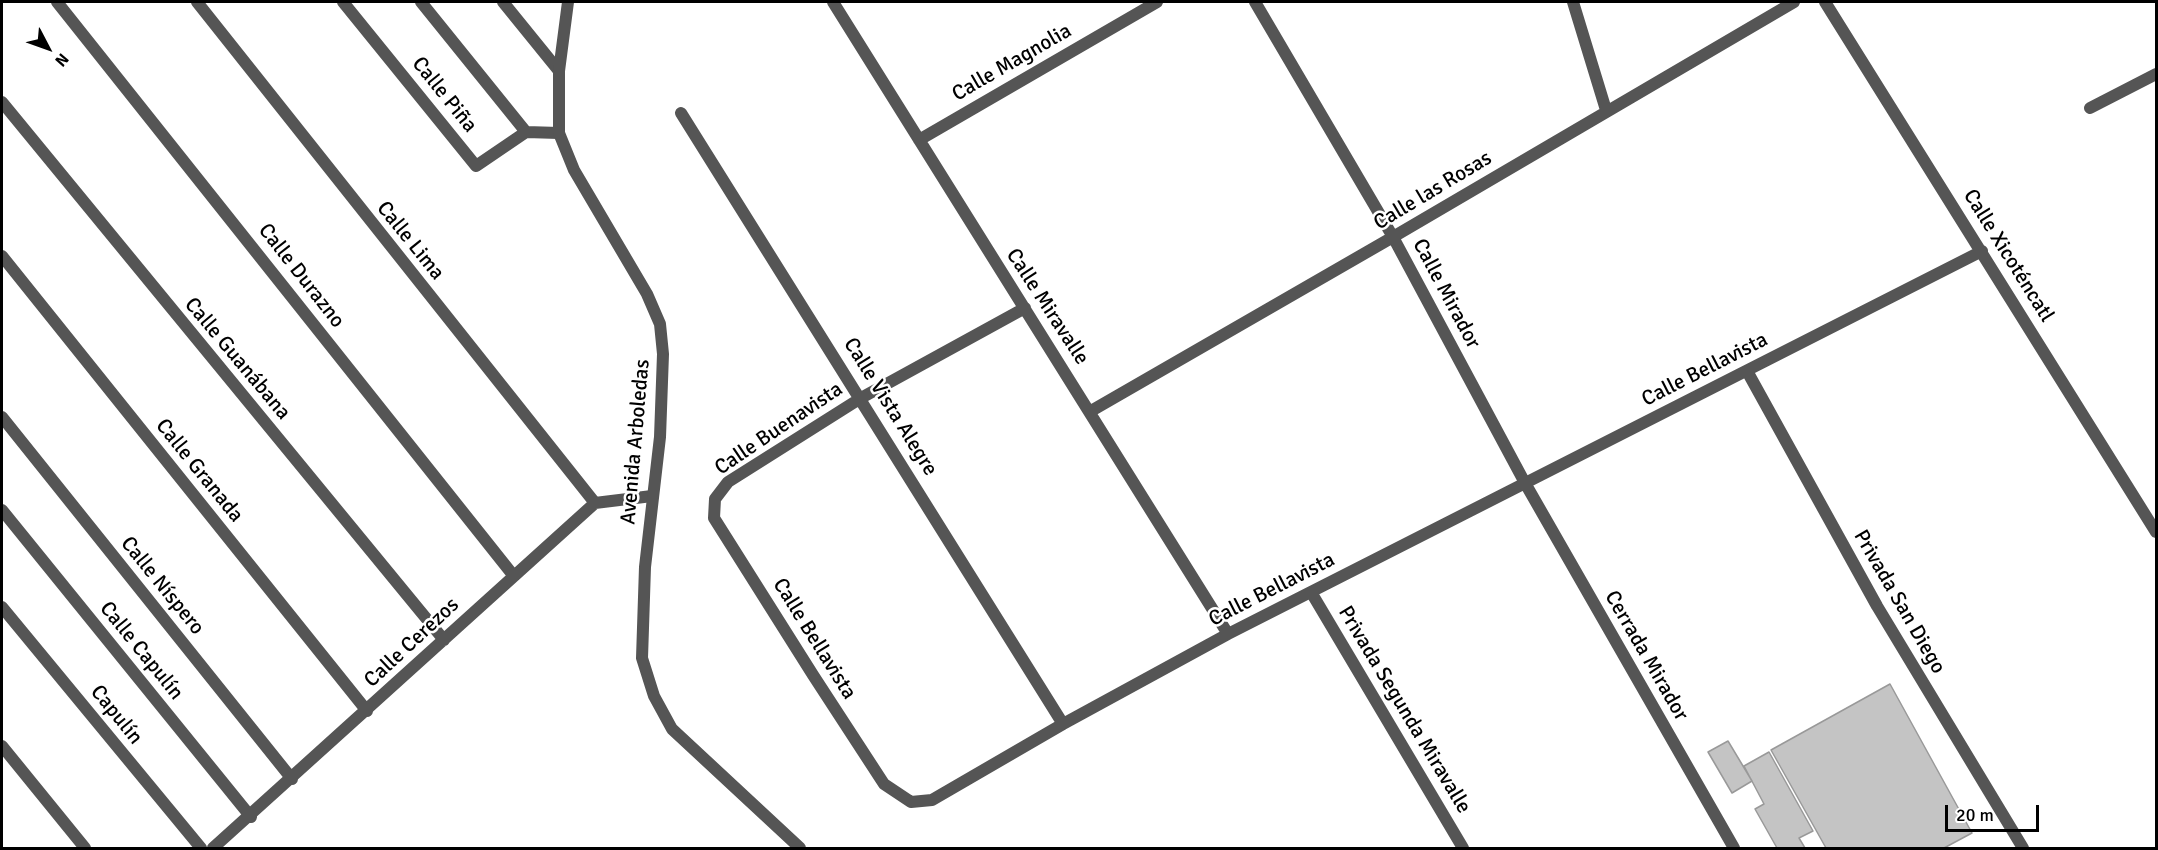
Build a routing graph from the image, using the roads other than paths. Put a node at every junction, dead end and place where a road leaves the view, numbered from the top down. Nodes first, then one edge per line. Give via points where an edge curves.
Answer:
1 (57, 2) edge
2 (197, 2) edge
3 (343, 2) edge
4 (421, 2) edge
5 (503, 2) edge
6 (568, 2) edge
7 (832, 2) edge
8 (1157, 2) edge
9 (1255, 2) edge
10 (1573, 2) edge
11 (1794, 2) edge
12 (1825, 2) edge
13 (559, 71) junction
14 (2157, 74) edge
15 (2, 102) edge
16 (2090, 108) dead end
17 (1606, 110) junction
18 (681, 112) dead end
19 (526, 132) junction
20 (559, 133) junction
21 (919, 140) junction
22 (1393, 237) junction
23 (1982, 251) junction
24 (2, 256) edge
25 (1024, 308) junction
26 (1746, 371) junction
27 (861, 398) junction
28 (1091, 411) junction
29 (2, 417) edge
30 (1525, 483) junction
31 (652, 496) junction
32 (714, 499) joint
33 (595, 503) junction
34 (2, 510) edge
35 (2157, 532) edge
36 (513, 575) junction
37 (1311, 592) junction
38 (2, 607) edge
39 (1228, 634) junction
40 (444, 640) junction
41 (367, 711) junction
42 (1063, 724) junction
43 (2, 746) edge
44 (292, 779) junction
45 (251, 817) junction
46 (85, 849) edge
47 (201, 849) edge
48 (213, 849) edge
49 (800, 849) edge
50 (1463, 849) edge
51 (1734, 849) edge
52 (2023, 849) edge

1 - 36 street, Calle Durazno
2 - 33 street, Calle Lima
3 - 19 street, Calle Piña via 476,166
4 - 19 street, Calle Piña
5 - 13 street
6 - 13 street, Avenida Arboledas
7 - 21 street, Calle Miravalle
8 - 21 street, Calle Magnolia
9 - 22 street, Calle Mirador
10 - 17 street
11 - 17 street, Calle las Rosas
12 - 23 street, Calle Xicoténcatl
13 - 20 street, Avenida Arboledas
14 - 16 street
15 - 40 street, Calle Guanábana
17 - 22 street, Calle las Rosas
18 - 27 street, Calle Vista Alegre
19 - 20 street
20 - 31 street, Avenida Arboledas via 574,170 647,294 660,324 660,437
21 - 25 street, Calle Miravalle
22 - 28 street, Calle las Rosas
22 - 30 street, Calle Mirador
23 - 26 street, Calle Bellavista
23 - 35 street, Calle Xicoténcatl
24 - 41 street, Calle Granada
25 - 27 street, Calle Buenavista
25 - 28 street, Calle Miravalle
26 - 30 street, Calle Bellavista
26 - 52 street, Privada San Diego via 1877,606
27 - 32 street, Calle Buenavista via 728,482
27 - 42 street, Calle Vista Alegre
28 - 39 street, Calle Miravalle
29 - 44 street, Calle Níspero
30 - 37 street, Calle Bellavista
30 - 51 street, Cerrada Mirador
31 - 33 street
31 - 49 street, Avenida Arboledas via 642,658 654,696 672,729
32 - 42 street, Calle Bellavista via 714,518 813,675 884,784 911,802 932,800
33 - 36 street, Calle Cerezos
34 - 45 street, Calle Capulín
36 - 40 street, Calle Cerezos
37 - 39 street, Calle Bellavista
37 - 50 street, Privada Segunda Miravalle
38 - 47 street, Capulín
39 - 42 street, Calle Bellavista
40 - 41 street, Calle Cerezos
41 - 44 street, Calle Cerezos
43 - 46 street
44 - 45 street, Calle Cerezos
45 - 48 street, Calle Cerezos

